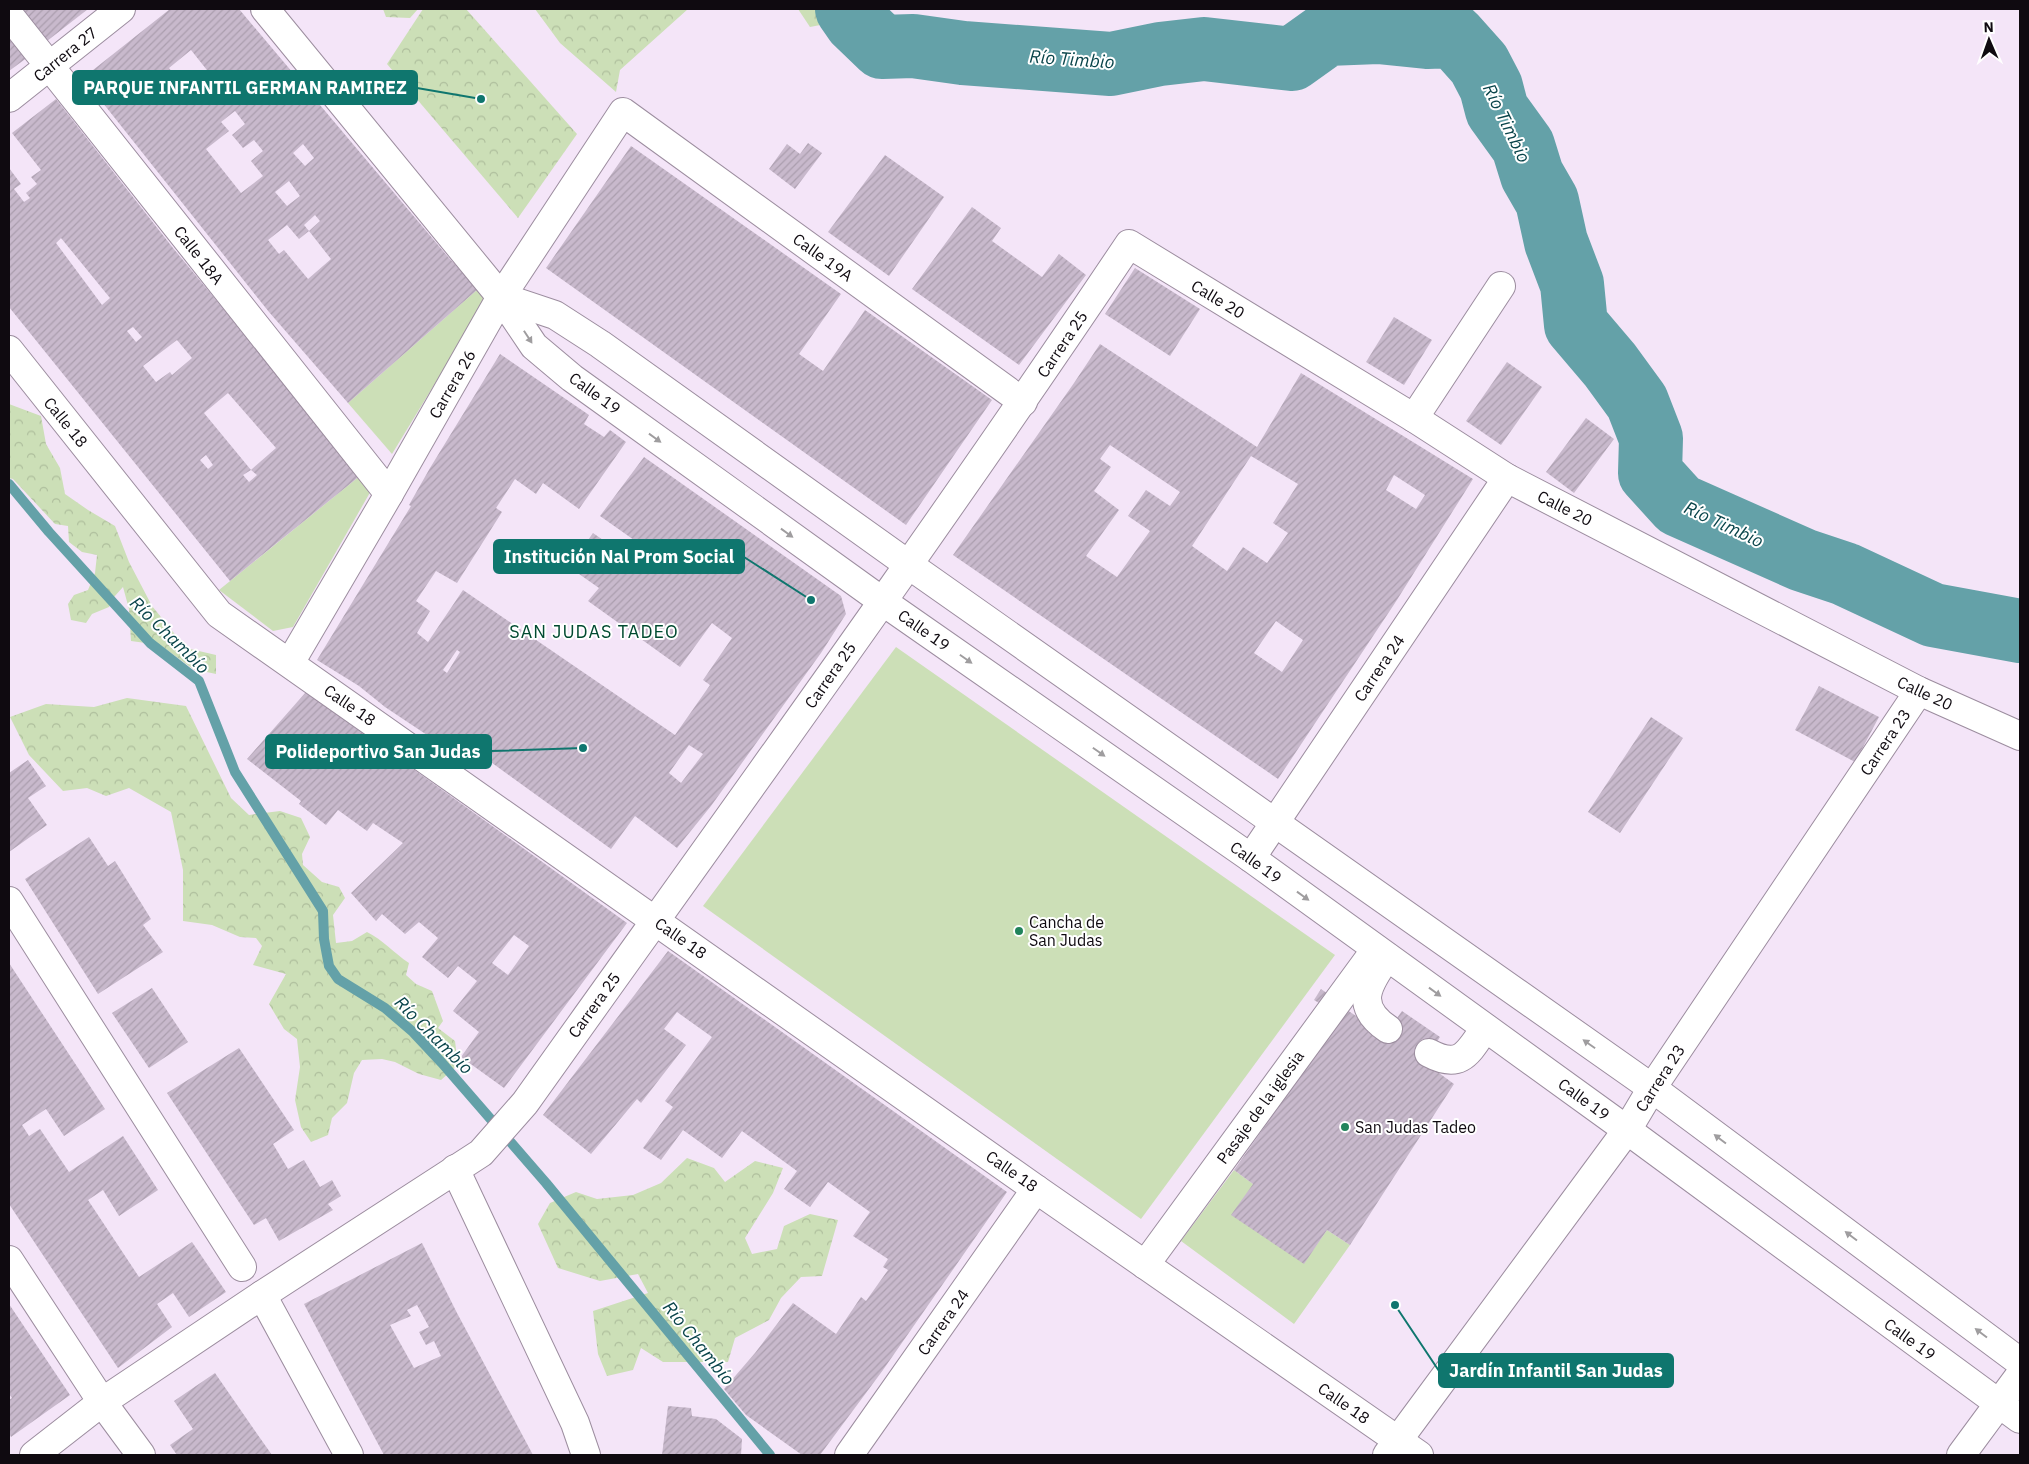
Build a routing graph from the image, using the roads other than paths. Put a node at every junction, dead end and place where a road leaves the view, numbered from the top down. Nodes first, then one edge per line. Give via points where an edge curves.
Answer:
1 (121, 9) edge
2 (265, 9) edge
3 (9, 15) edge
4 (49, 66) junction
5 (9, 98) edge
6 (623, 112) joint
7 (1129, 244) joint
8 (1501, 286) dead end
9 (501, 297) junction
10 (9, 350) edge
11 (1023, 402) junction
12 (1414, 418) junction
13 (1507, 478) junction
14 (390, 494) junction
15 (910, 565) junction
16 (882, 601) junction
17 (290, 663) junction
18 (1919, 692) junction
19 (2020, 736) edge
20 (1276, 822) junction
21 (1251, 858) junction
22 (9, 901) edge
23 (656, 920) junction
24 (1381, 953) junction
25 (1485, 1028) junction
26 (1388, 1029) dead end
27 (1429, 1053) dead end
28 (1652, 1088) junction
29 (1627, 1130) junction
30 (455, 1169) junction
31 (1036, 1189) junction
32 (9, 1260) edge
33 (1145, 1264) junction
34 (242, 1267) dead end
35 (262, 1295) junction
36 (2020, 1362) edge
37 (2020, 1375) edge
38 (102, 1402) junction
39 (2010, 1412) edge
40 (1402, 1450) edge
41 (34, 1455) edge
42 (141, 1455) edge
43 (349, 1455) edge
44 (586, 1455) edge
45 (849, 1455) edge
46 (1961, 1455) edge

1 - 4 street, Carrera 27
2 - 9 street, Calle 19
3 - 4 street, Calle 18A
4 - 5 street, Carrera 27
4 - 14 street, Calle 18A
6 - 9 street, Carrera 26
6 - 11 street, Calle 19A
7 - 11 street, Carrera 25
7 - 12 street, Calle 20
8 - 12 street
9 - 14 street, Carrera 26
9 - 15 street via 555,315 600,344
9 -> 16 street, Calle 19 via 534,346 572,378
10 - 17 street, Calle 18 via 219,614
11 - 15 street, Carrera 25
12 - 13 street, Calle 20
13 - 18 street, Calle 20
13 - 20 street, Carrera 24
14 - 17 street, Carrera 26
15 - 16 street, Carrera 25
15 - 20 street
16 -> 21 street, Calle 19
16 - 23 street, Carrera 25
17 - 23 street, Calle 18
18 - 19 street, Calle 20
18 - 28 street, Carrera 23
20 - 21 street, Carrera 24
28 -> 20 street
21 -> 24 street, Calle 19
22 - 34 street
23 - 30 street, Carrera 25 via 525,1103 481,1153
23 - 31 street, Calle 18
24 -> 25 street, Calle 19
24 - 26 street via 1367,997 1371,1014
24 - 33 street, Pasaje de la iglesia
25 - 27 street via 1465,1056 1445,1060
25 - 29 street, Calle 19
28 - 29 street, Carrera 23
36 -> 28 street
29 - 39 street, Calle 19
29 - 40 street, Carrera 23
30 - 35 street
30 - 44 street via 575,1423
31 - 33 street, Calle 18
31 - 45 street, Carrera 24
32 - 38 street
33 - 40 street, Calle 18
35 - 38 street
35 - 43 street
37 - 39 street
38 - 41 street
38 - 42 street
39 - 46 street

